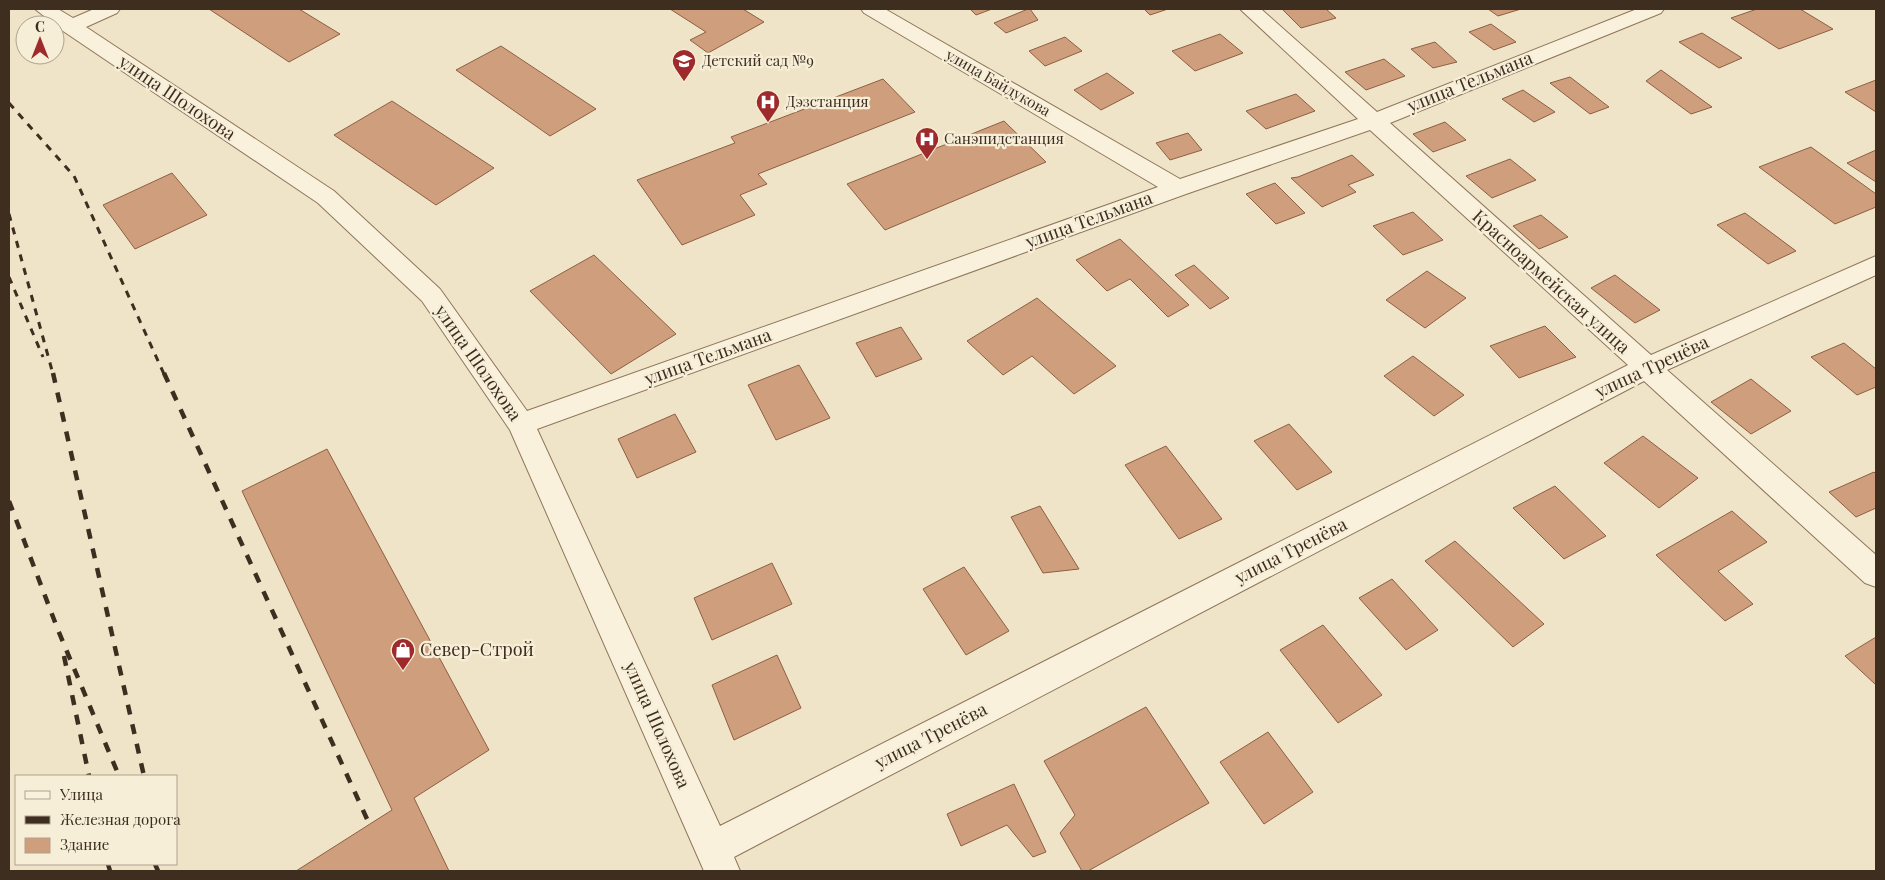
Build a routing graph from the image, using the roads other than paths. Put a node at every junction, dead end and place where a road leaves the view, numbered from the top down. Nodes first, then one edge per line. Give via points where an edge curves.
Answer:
1 (45, 9) edge
2 (110, 9) edge
3 (871, 9) edge
4 (1250, 9) edge
5 (1654, 9) edge
6 (70, 27) junction
7 (1374, 121) junction
8 (1178, 188) junction
9 (1876, 266) edge
10 (1646, 368) junction
11 (521, 424) junction
12 (1876, 574) edge
13 (717, 860) edge

1 - 6 street, улица Шолохова
2 - 6 street
3 - 8 street, улица Байдукова
4 - 7 street, Красноармейская улица
5 - 7 street, улица Тельмана
6 - 11 street, улица Шолохова via 326,197 431,295
7 - 8 street, улица Тельмана
7 - 10 street, Красноармейская улица
8 - 11 street, улица Тельмана
9 - 10 street, улица Тренёва
10 - 12 street, Красноармейская улица
10 - 13 street, улица Тренёва
11 - 13 street, улица Шолохова

